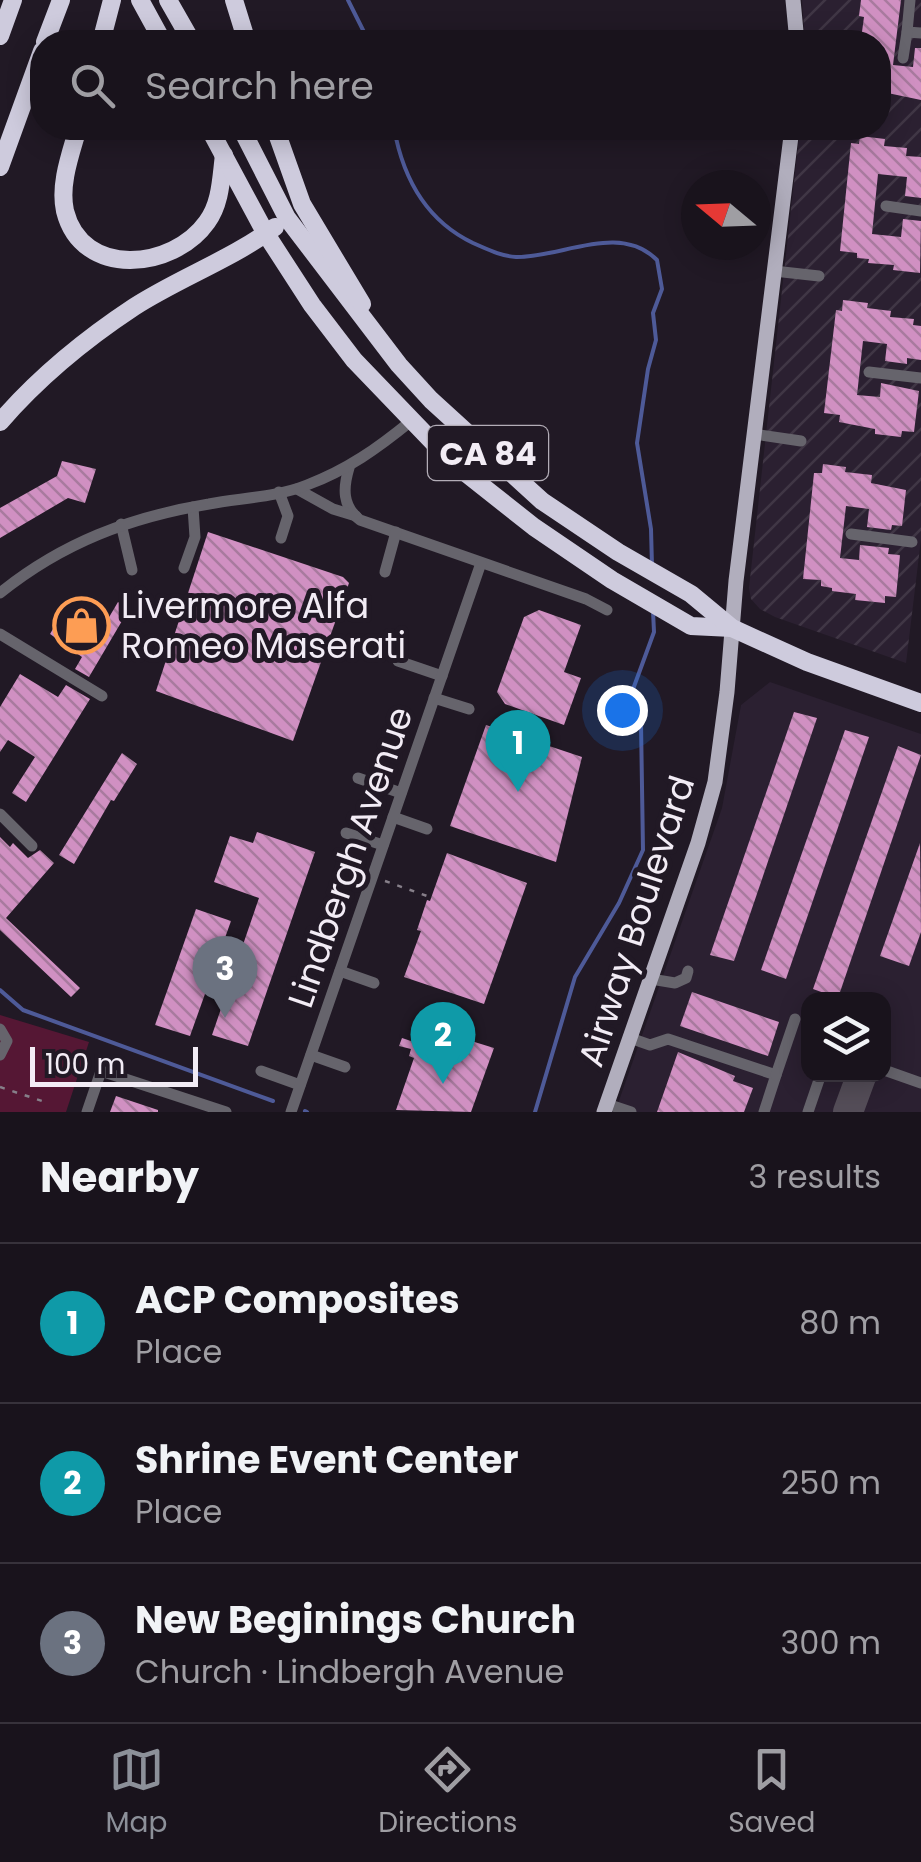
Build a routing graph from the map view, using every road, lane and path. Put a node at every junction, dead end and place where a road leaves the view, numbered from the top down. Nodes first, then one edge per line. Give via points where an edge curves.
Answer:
1 (14, 0) edge
2 (61, 0) edge
3 (112, 0) edge
4 (168, 0) edge
5 (234, 0) edge
6 (793, 0) edge
7 (910, 0) edge
8 (141, 2) edge
9 (50, 30) edge
10 (103, 30) edge
11 (156, 30) edge
12 (185, 30) edge
13 (244, 30) edge
14 (796, 30) edge
15 (907, 32) junction
16 (921, 34) edge
17 (0, 36) edge
18 (904, 58) dead end
19 (30, 84) edge
20 (75, 140) edge
21 (216, 140) edge
22 (247, 140) edge
23 (279, 140) edge
24 (790, 140) edge
25 (224, 155) junction
26 (0, 167) edge
27 (886, 206) dead end
28 (921, 211) edge
29 (287, 218) junction
30 (266, 234) junction
31 (774, 271) junction
32 (819, 276) dead end
33 (376, 336) junction
34 (869, 372) dead end
35 (921, 378) edge
36 (410, 420) junction
37 (0, 422) edge
38 (754, 434) junction
39 (801, 441) dead end
40 (348, 468) junction
41 (297, 488) junction
42 (279, 492) junction
43 (193, 506) junction
44 (356, 516) junction
45 (121, 524) junction
46 (396, 532) junction
47 (850, 534) dead end
48 (281, 538) dead end
49 (912, 542) dead end
50 (481, 563) junction
51 (184, 568) dead end
52 (132, 570) dead end
53 (385, 572) dead end
54 (0, 593) edge
55 (607, 610) dead end
56 (732, 628) junction
57 (0, 634) edge
58 (398, 661) dead end
59 (442, 676) junction
60 (102, 696) dead end
61 (434, 698) junction
62 (921, 703) edge
63 (469, 709) dead end
64 (358, 778) dead end
65 (402, 793) junction
66 (0, 814) edge
67 (393, 817) junction
68 (427, 829) dead end
69 (346, 833) dead end
70 (32, 846) dead end
71 (383, 846) junction
72 (382, 880) dead end
73 (426, 896) dead end
74 (688, 971) dead end
75 (340, 972) junction
76 (651, 979) junction
77 (374, 984) dead end
78 (795, 1019) dead end
79 (5, 1031) edge
80 (630, 1038) junction
81 (311, 1055) junction
82 (1, 1059) edge
83 (344, 1067) dead end
84 (261, 1071) dead end
85 (891, 1072) edge
86 (776, 1075) junction
87 (818, 1082) edge
88 (921, 1083) edge
89 (300, 1086) junction
90 (0, 1088) edge
91 (45, 1102) dead end
92 (606, 1108) edge
93 (87, 1112) edge
94 (226, 1112) edge
95 (291, 1112) edge
96 (631, 1112) edge
97 (764, 1112) edge
98 (808, 1112) edge

1 - 17 highway
2 - 9 highway
3 - 10 highway
4 - 12 highway
5 - 13 highway
6 - 14 main road
7 - 15 street
8 - 11 highway
15 - 16 street
15 - 18 street
19 - 26 highway
20 - 25 highway via 66,176 71,228 81,241 121,261 165,252 195,235 219,194
21 - 25 highway, CA 84
22 - 29 highway, CA 84
23 - 33 highway via 302,204
24 - 31 main road, Airway Boulevard
25 - 30 highway, CA 84
27 - 28 street
29 - 30 highway
29 - 33 highway, CA 84
30 - 36 highway, CA 84 via 354,360
30 - 37 highway via 135,306 37,382
31 - 32 street
31 - 38 main road, Airway Boulevard
33 - 56 highway, CA 84 via 430,400 542,501 691,594
34 - 35 street
36 - 40 street
36 - 56 highway, CA 84 via 464,472 612,580 691,626
38 - 39 street
38 - 56 main road, Airway Boulevard
40 - 41 street
40 - 44 street via 346,503
41 - 42 street
41 - 44 street
42 - 43 street
42 - 48 street via 288,516
43 - 45 street
43 - 51 street via 195,537
44 - 46 street
45 - 52 street
45 - 54 street via 60,551
46 - 50 street
46 - 53 street
47 - 49 street
50 - 55 street
50 - 59 street, Lindbergh Avenue
56 - 62 highway, CA 84
56 - 76 main road, Airway Boulevard via 710,803
57 - 60 street
58 - 59 street
59 - 61 street, Lindbergh Avenue
61 - 63 street
61 - 65 street, Lindbergh Avenue
64 - 65 street
65 - 67 street, Lindbergh Avenue
66 - 70 street
67 - 68 street
67 - 71 street, Lindbergh Avenue
69 - 71 street
71 - 75 street, Lindbergh Avenue
72 - 73 path
74 - 76 street via 675,983
75 - 77 street
75 - 81 street, Lindbergh Avenue
76 - 80 main road, Airway Boulevard
78 - 86 street
79 - 82 street
80 - 86 street via 650,1045 668,1040
80 - 92 main road, Airway Boulevard
81 - 83 street
81 - 89 street, Lindbergh Avenue
84 - 89 street
85 - 88 street
86 - 97 street
87 - 98 street
89 - 95 street, Lindbergh Avenue
90 - 91 path
92 - 96 street
93 - 94 street via 101,1071

